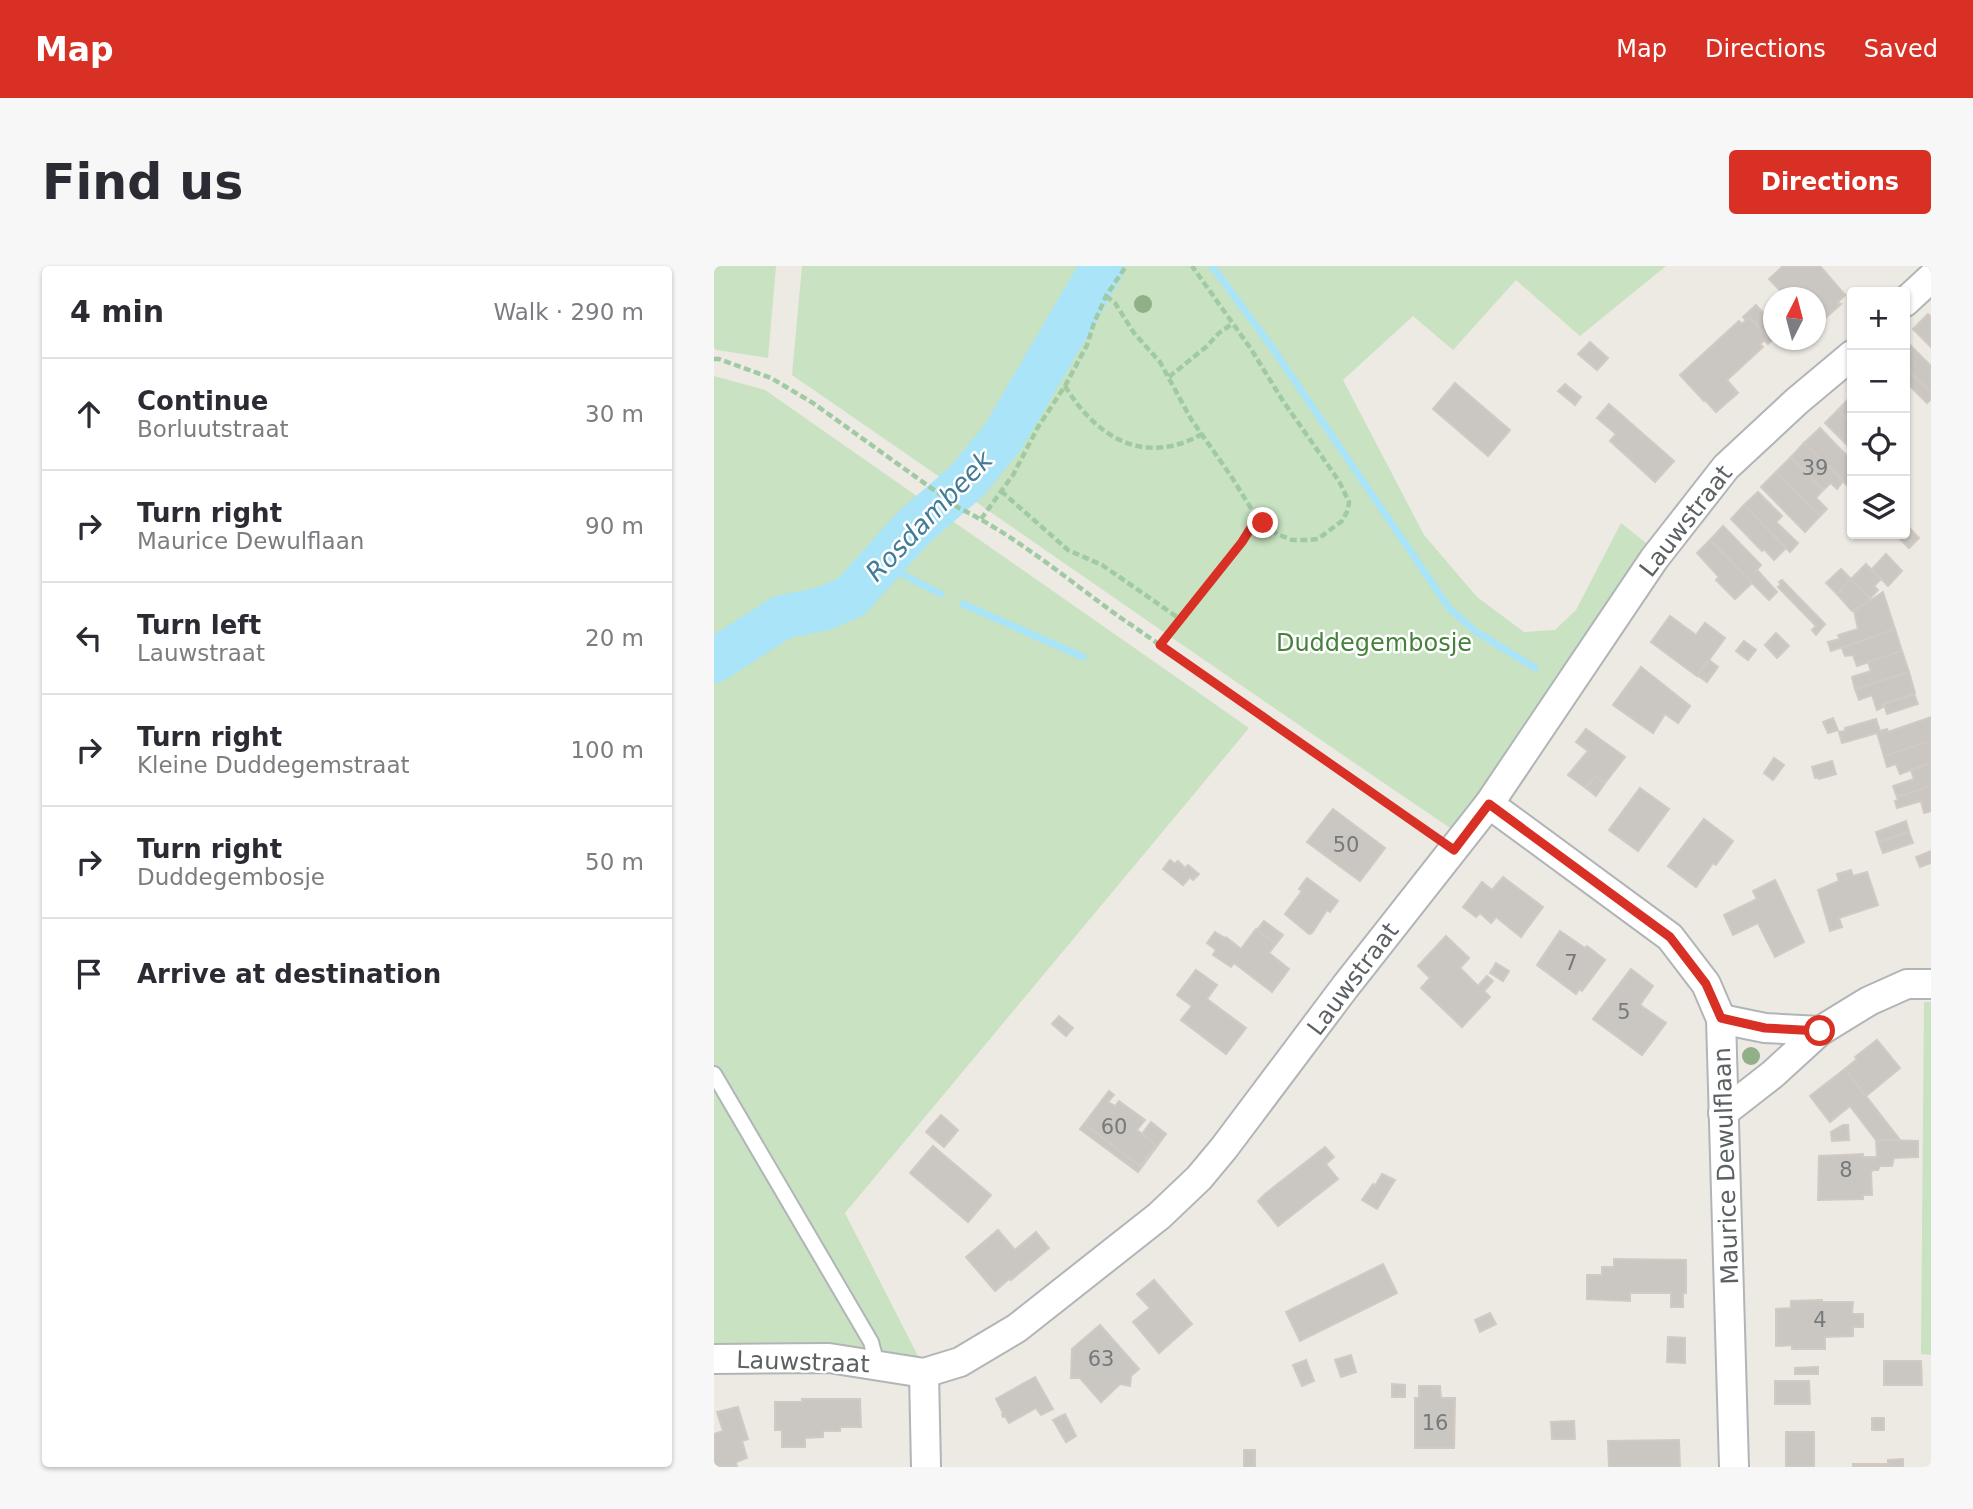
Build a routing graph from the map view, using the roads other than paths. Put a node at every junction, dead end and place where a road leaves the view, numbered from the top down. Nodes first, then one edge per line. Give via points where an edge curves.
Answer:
1 (1931, 278) edge
2 (1910, 297) edge
3 (1847, 359) edge
4 (1489, 804) junction
5 (1931, 984) edge
6 (1721, 1018) junction
7 (1820, 1031) junction
8 (714, 1074) edge
9 (1723, 1113) junction
10 (714, 1359) edge
11 (877, 1364) junction
12 (924, 1373) junction
13 (926, 1467) edge
14 (1734, 1467) edge

1 - 2 street
3 - 4 street, Lauwstraat via 1726,467 1654,559
4 - 6 street, Maurice Dewulflaan via 1670,937 1706,984
4 - 12 street, Lauwstraat via 1199,1178 1159,1216 1017,1328 960,1362
5 - 7 street via 1907,984
6 - 7 street via 1765,1028
6 - 9 street, Maurice Dewulflaan
7 - 9 street
8 - 11 lane via 871,1342
9 - 14 street, Maurice Dewulflaan
10 - 11 street, Lauwstraat via 829,1358
11 - 12 street, Lauwstraat
12 - 13 street

